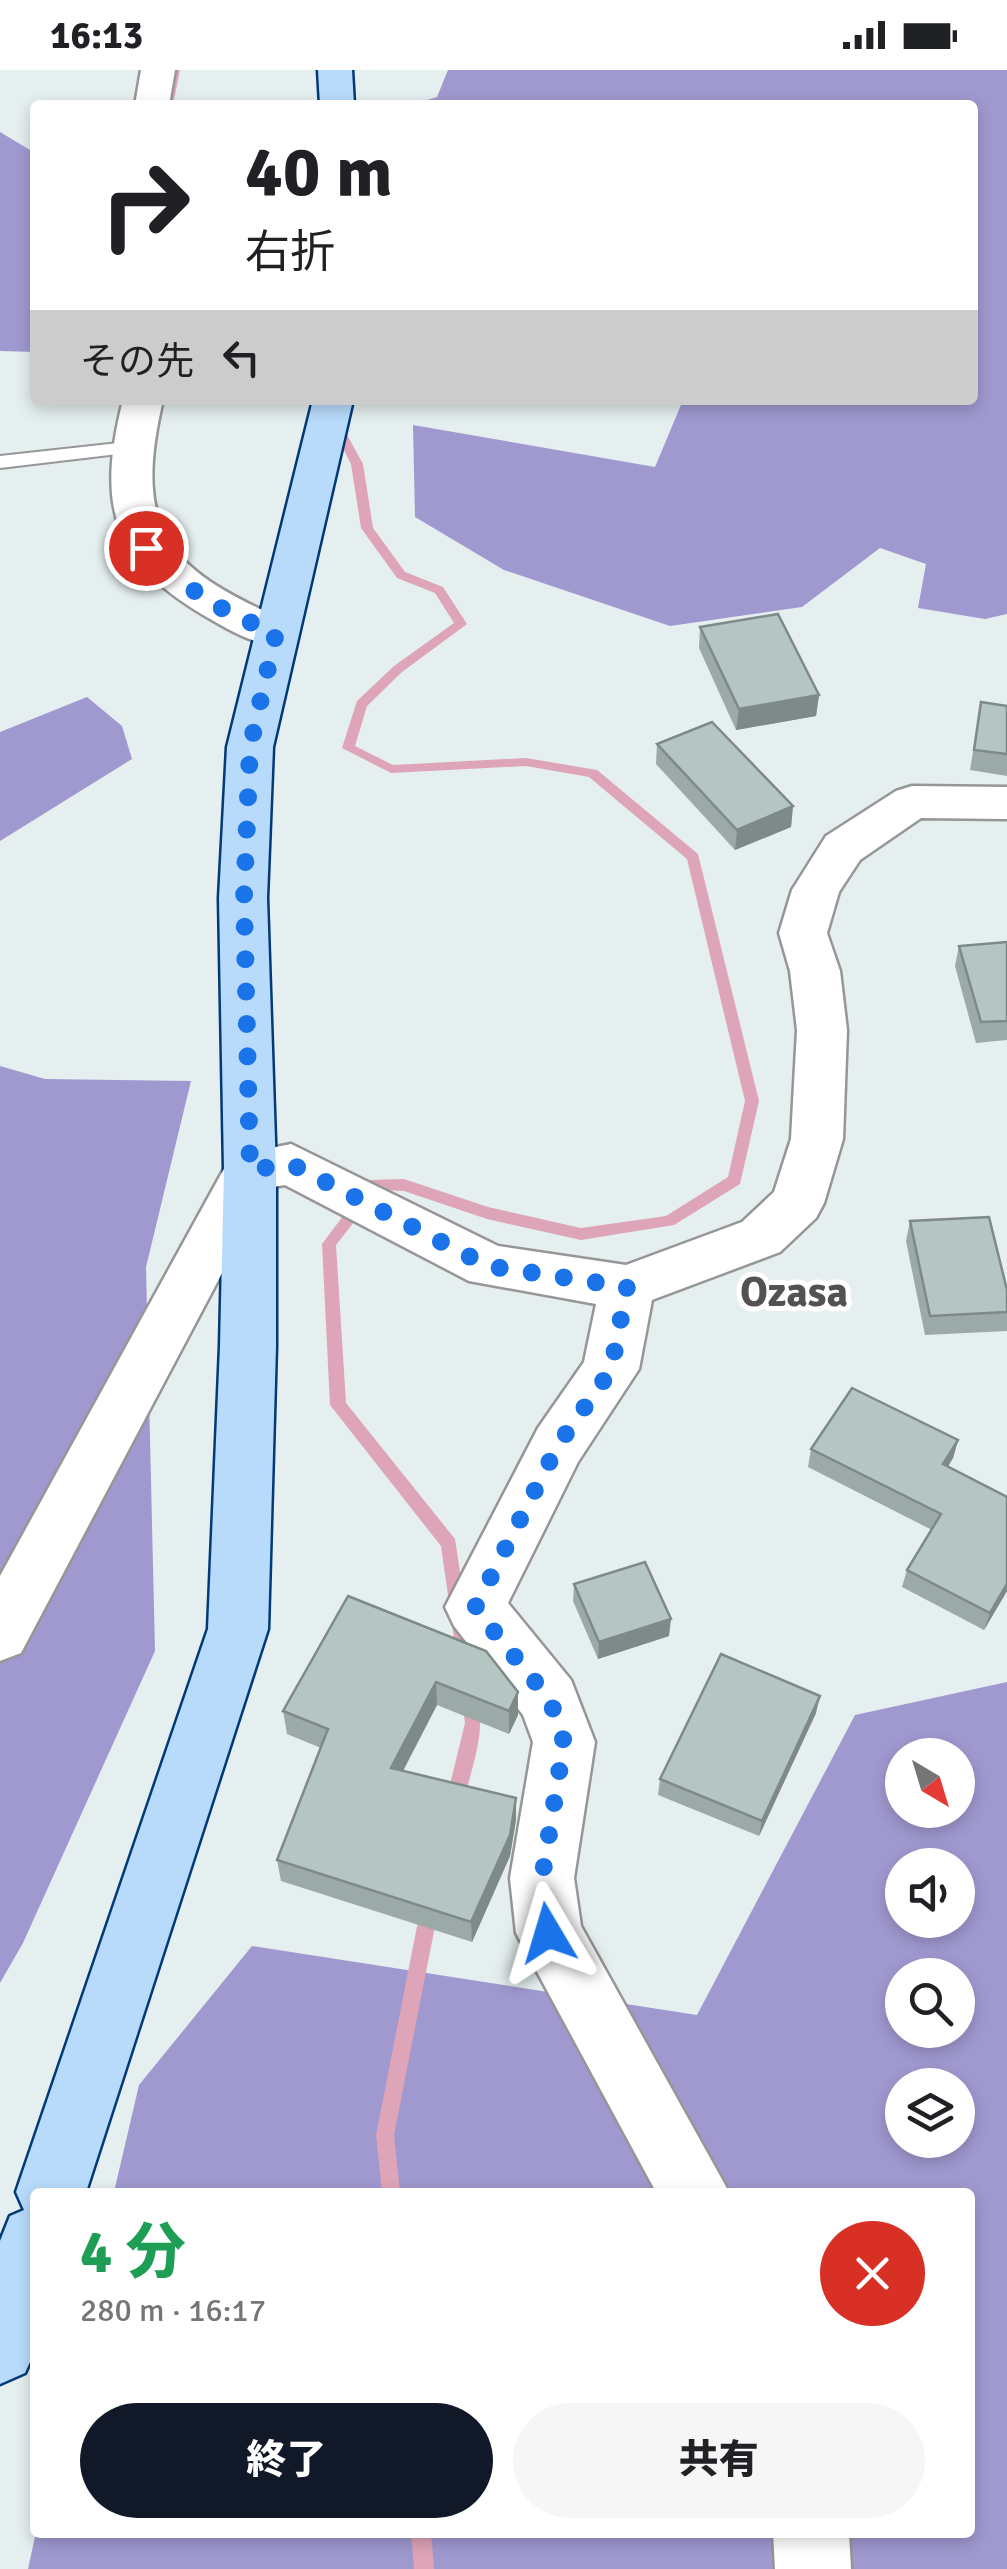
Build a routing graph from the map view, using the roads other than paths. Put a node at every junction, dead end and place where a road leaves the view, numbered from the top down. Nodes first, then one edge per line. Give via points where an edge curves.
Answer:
1 (158, 70) edge
2 (335, 70) edge
3 (153, 100) edge
4 (337, 100) edge
5 (142, 405) edge
6 (333, 405) edge
7 (128, 448) junction
8 (0, 462) edge
9 (276, 633) junction
10 (1007, 804) edge
11 (270, 1167) junction
12 (627, 1287) junction
13 (0, 1634) edge
14 (52, 2188) edge
15 (692, 2188) edge
16 (30, 2256) edge
17 (0, 2348) edge
18 (811, 2538) edge
19 (813, 2569) edge

1 - 3 street
2 - 4 street
5 - 7 street
6 - 9 street
7 - 8 lane
7 - 9 street via 146,548 186,590
9 - 11 street via 250,747 244,898
10 - 12 street via 912,802 843,848 816,890 803,933 822,1030 818,1140 796,1203 761,1237
11 - 12 street via 488,1266
11 - 13 street
11 - 14 street via 238,1629
12 - 15 street via 611,1370 558,1445 475,1608 550,1700 564,1742 542,1878 548,1933
16 - 17 street
18 - 19 street

